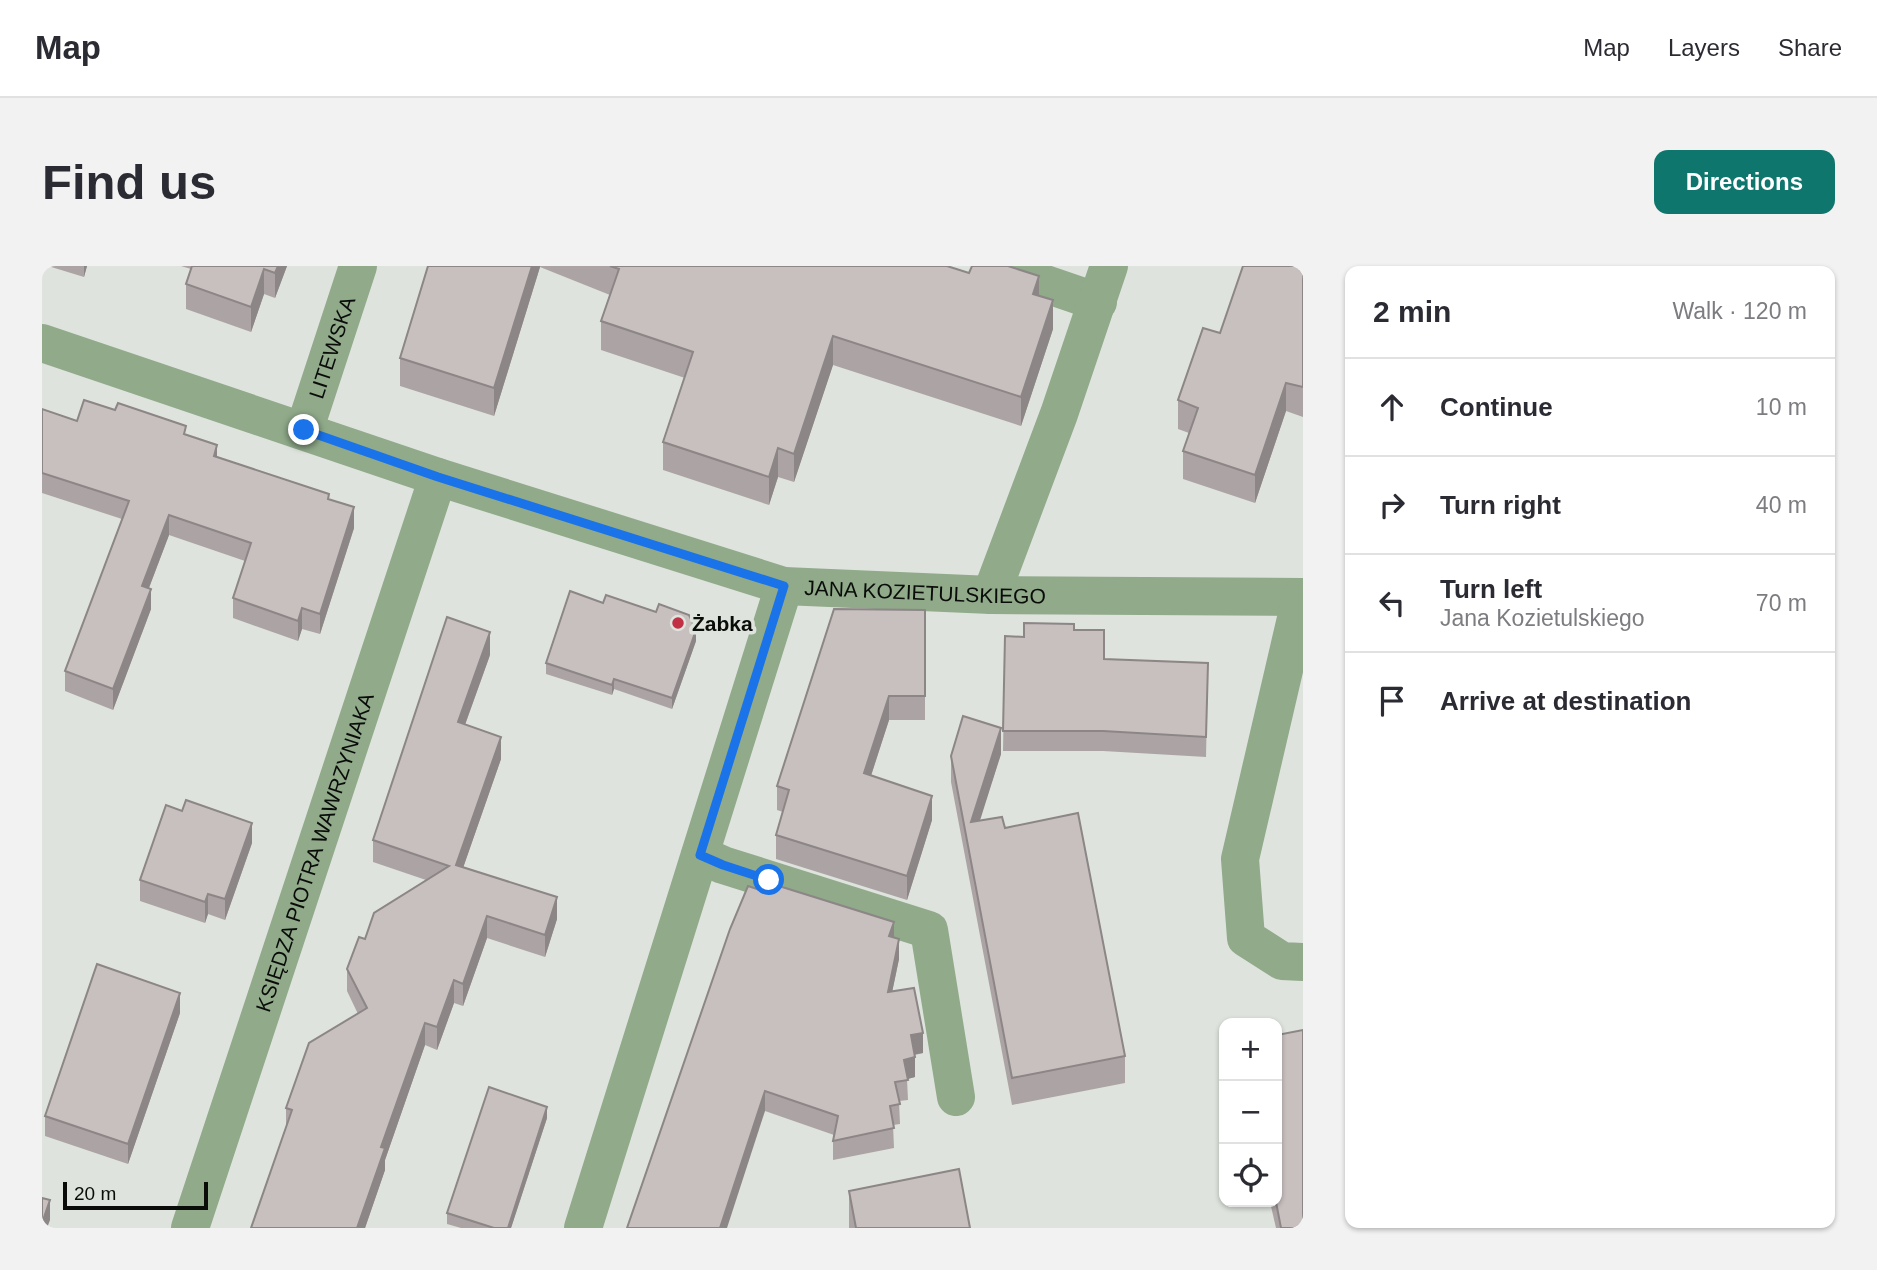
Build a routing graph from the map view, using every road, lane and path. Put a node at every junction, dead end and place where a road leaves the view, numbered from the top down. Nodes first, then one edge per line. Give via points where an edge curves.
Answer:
1 (358, 266) edge
2 (993, 266) edge
3 (1109, 266) edge
4 (1098, 302) junction
5 (42, 343) edge
6 (304, 430) junction
7 (438, 477) junction
8 (784, 586) junction
9 (991, 595) junction
10 (1302, 597) edge
11 (700, 855) junction
12 (1303, 962) edge
13 (956, 1097) dead end
14 (190, 1228) edge
15 (583, 1228) edge

1 - 6 street, LITEWSKA
2 - 4 street
3 - 4 street
4 - 9 street
5 - 6 street, JANA KOZIETULSKIEGO
6 - 7 street, JANA KOZIETULSKIEGO
7 - 8 street, JANA KOZIETULSKIEGO
7 - 14 street, KSIĘDZA PIOTRA WAWRZYNIAKA
8 - 9 street, JANA KOZIETULSKIEGO
8 - 11 street
9 - 10 street, JANA KOZIETULSKIEGO
10 - 12 street, JANA KOZIETULSKIEGO via 1240,859 1246,938 1282,961
11 - 13 street via 929,930
11 - 15 street

